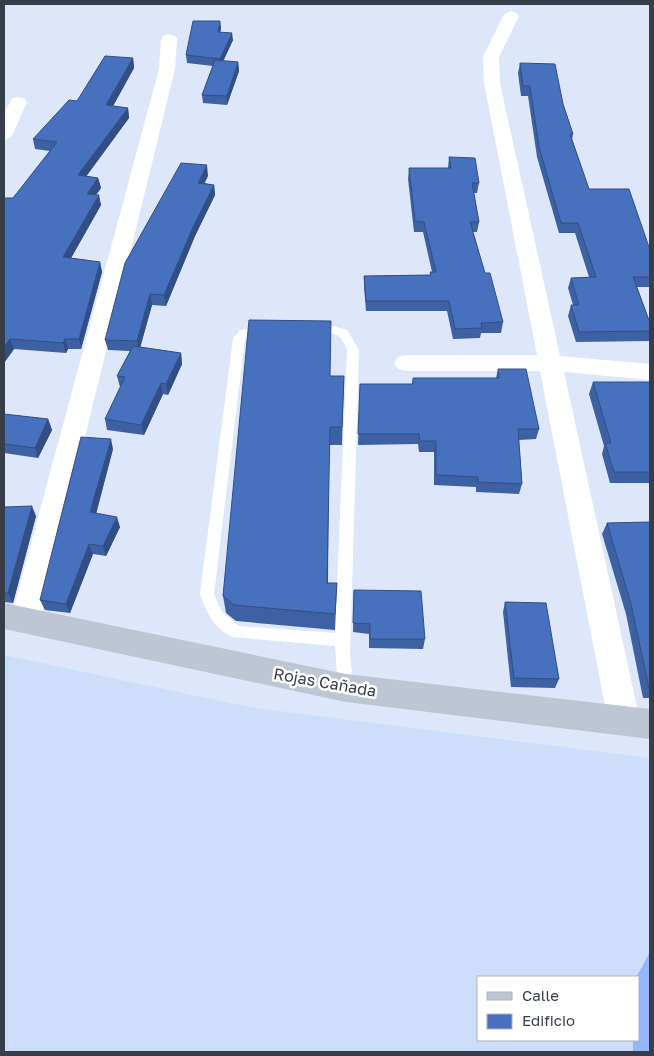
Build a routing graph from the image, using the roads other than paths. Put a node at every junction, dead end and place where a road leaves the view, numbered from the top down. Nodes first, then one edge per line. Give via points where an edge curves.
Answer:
1 (511, 16) dead end
2 (169, 39) dead end
3 (18, 102) dead end
4 (4, 134) edge
5 (282, 330) edge
6 (301, 330) edge
7 (406, 363) dead end
8 (550, 363) junction
9 (650, 372) edge
10 (14, 618) edge
11 (344, 640) junction
12 (346, 688) junction
13 (637, 722) edge

1 - 8 street via 491,57 492,82
2 - 10 street via 167,69
3 - 4 street
5 - 11 lane via 254,331 238,338 207,594 223,626 237,632
6 - 11 lane via 338,330 350,338 353,350
7 - 8 street
8 - 9 street
8 - 13 street
10 - 12 main road, Rojas Cañada
11 - 12 lane via 342,655
12 - 13 main road, Rojas Cañada

